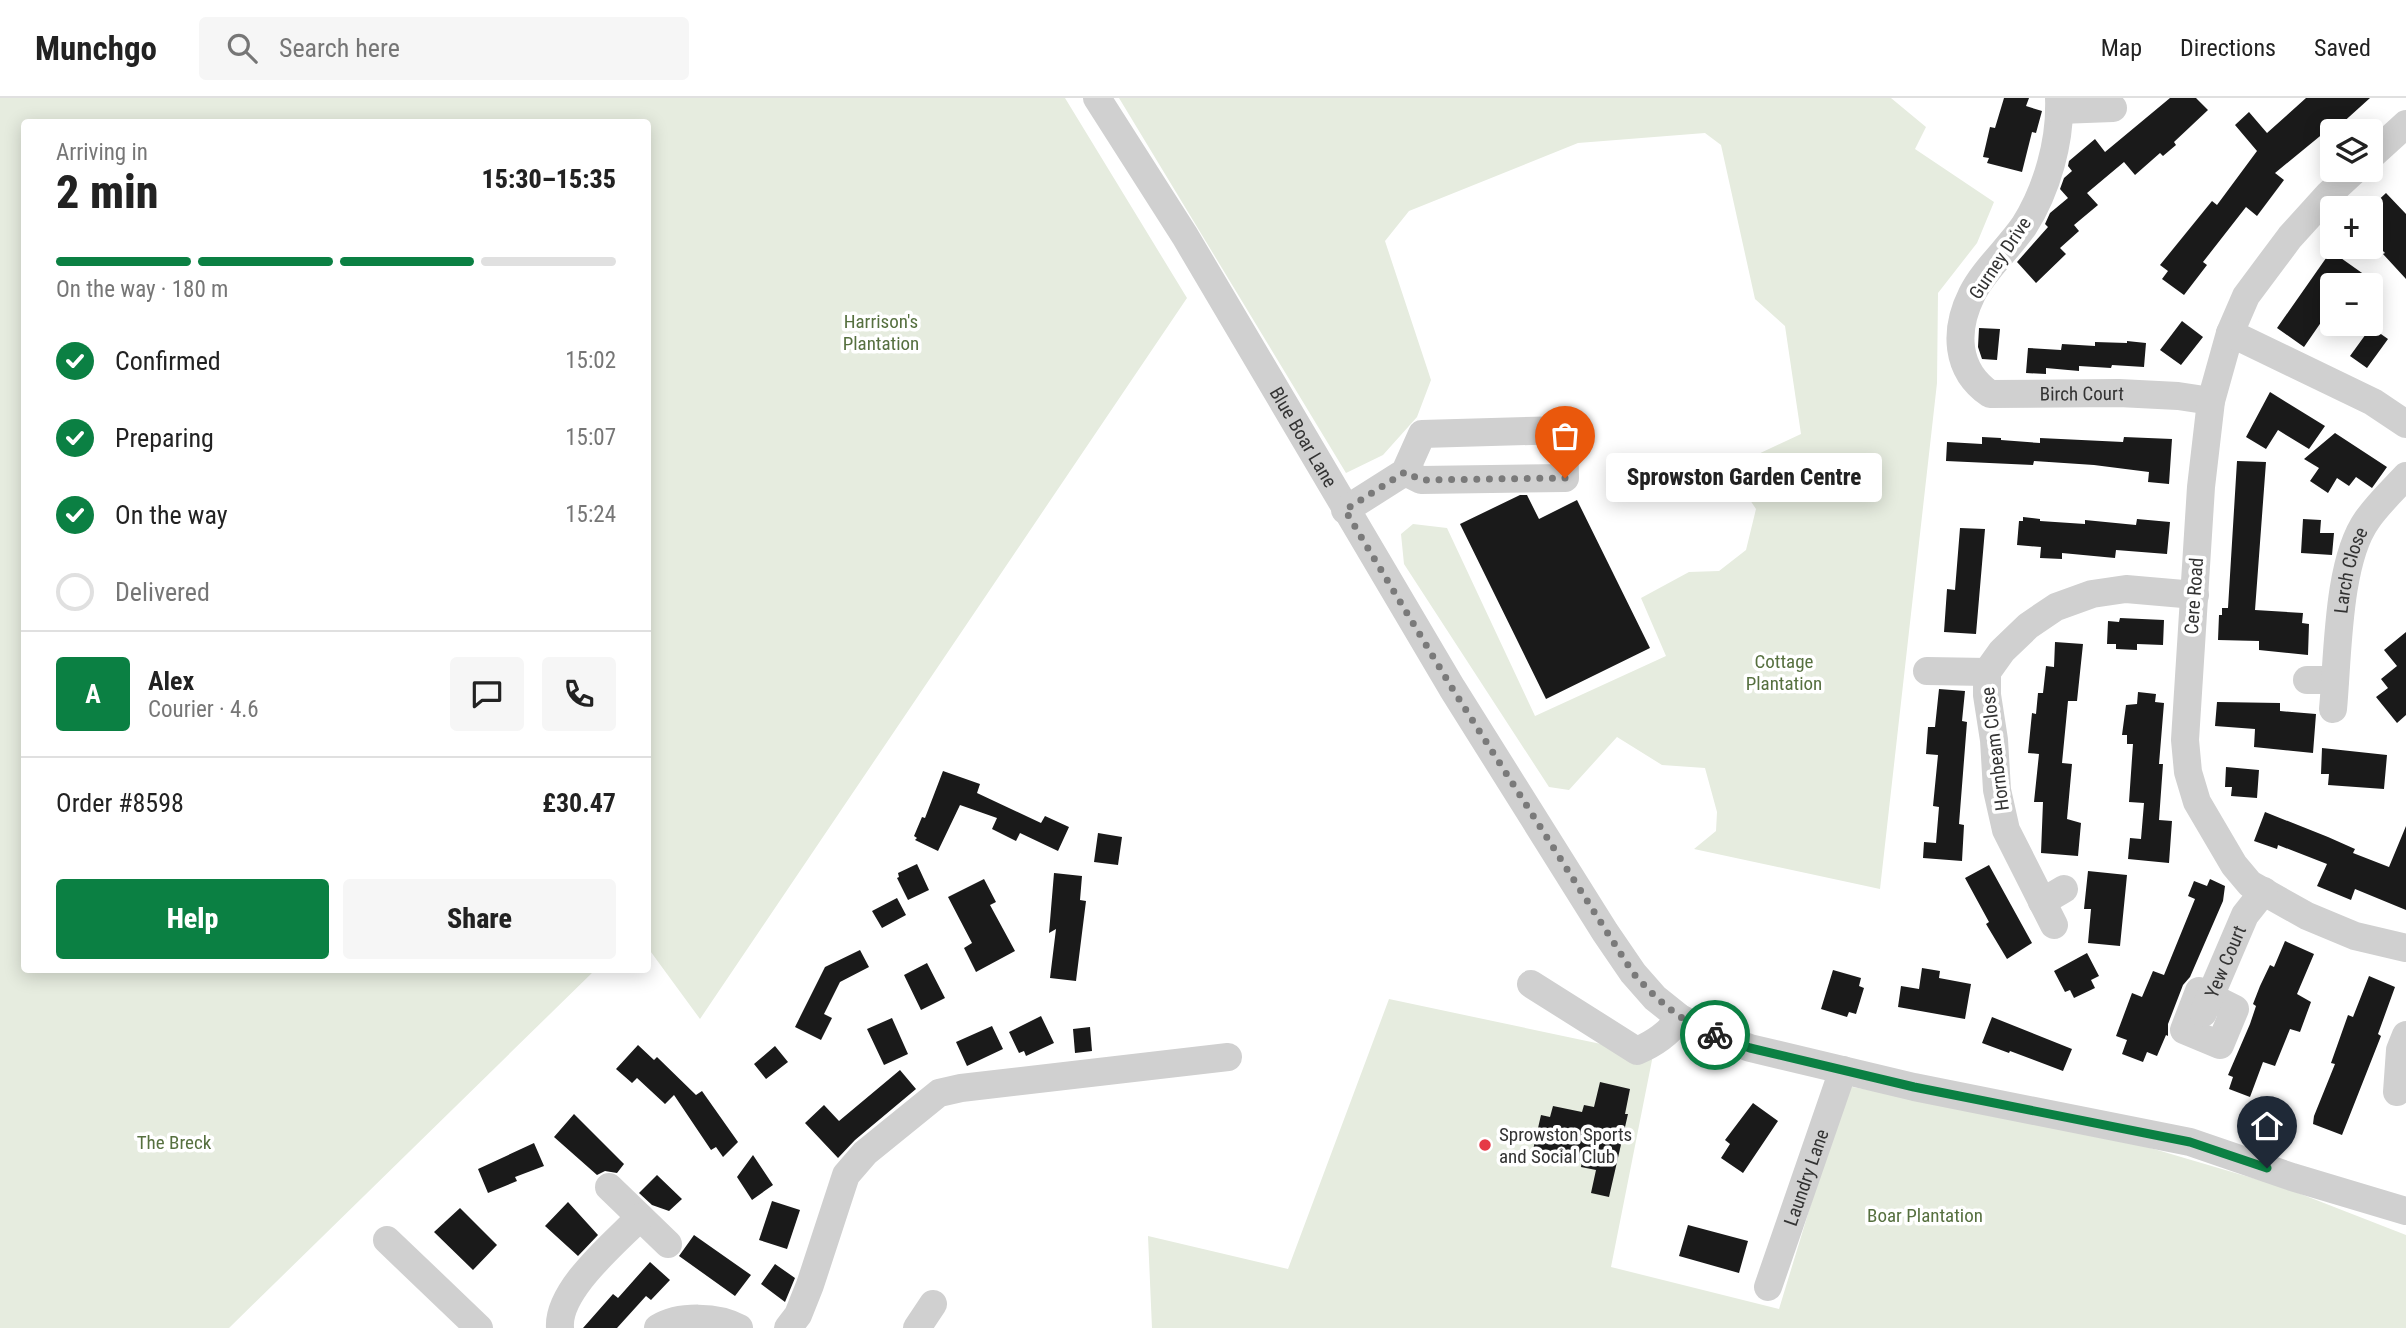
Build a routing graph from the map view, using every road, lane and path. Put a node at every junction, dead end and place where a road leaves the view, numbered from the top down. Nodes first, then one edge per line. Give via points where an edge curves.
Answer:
1 (1097, 98) edge
2 (2059, 104) edge
3 (2113, 108) dead end
4 (2403, 133) edge
5 (2383, 147) edge
6 (2342, 182) edge
7 (2230, 333) junction
8 (1966, 366) joint
9 (2211, 401) junction
10 (2406, 424) edge
11 (1405, 472) junction
12 (2406, 476) edge
13 (1345, 510) junction
14 (2194, 595) junction
15 (1927, 671) dead end
16 (1987, 672) junction
17 (2307, 680) dead end
18 (2335, 680) junction
19 (2333, 709) dead end
20 (2264, 891) junction
21 (2053, 905) dead end
22 (2406, 948) edge
23 (1531, 984) dead end
24 (1680, 1018) junction
25 (2195, 1035) dead end
26 (2406, 1035) edge
27 (1228, 1057) dead end
28 (1843, 1070) junction
29 (2397, 1092) dead end
30 (609, 1188) dead end
31 (2406, 1211) edge
32 (640, 1217) junction
33 (387, 1240) dead end
34 (668, 1244) dead end
35 (1768, 1287) dead end
36 (933, 1304) dead end
37 (479, 1328) edge
38 (560, 1328) edge
39 (658, 1328) edge
40 (739, 1328) edge
41 (788, 1328) edge
42 (917, 1328) edge

1 - 13 street, Blue Boar Lane via 1190,245
2 - 3 street, Gurney Drive
2 - 8 street, Gurney Drive via 2055,141 2038,199 2024,226 1972,293 1963,321 1961,347
4 - 5 street
6 - 7 street, Cere Road via 2290,237 2246,296
7 - 9 street, Cere Road
7 - 10 street via 2373,402
8 - 9 street, Birch Court via 1976,384 1990,394 2119,393
9 - 14 street, Cere Road
11 - 11 street via 1422,434 1564,430 1565,478 1421,480
11 - 13 street
12 - 18 street, Larch Close via 2366,521 2352,553
13 - 24 street, Blue Boar Lane via 1605,932 1633,973
14 - 16 street, Hornbeam Close via 2126,589 2092,594 2056,607 2028,626
14 - 20 street, Cere Road via 2185,740 2188,772 2197,802 2234,865 2250,884
15 - 16 street, Hornbeam Close
16 - 21 street, Hornbeam Close via 1997,790 2006,830
17 - 18 street
18 - 19 street, Larch Close
20 - 22 street, Cere Road via 2355,936
20 - 25 street, Yew Court via 2245,915
23 - 24 street via 1637,1051 1654,1043
24 - 28 street, Blue Boar Lane via 1750,1048
26 - 29 street via 2400,1050
27 - 41 street via 939,1093 865,1153 846,1175 810,1285
28 - 31 street, Blue Boar Lane via 2190,1142
28 - 35 street, Laundry Lane
30 - 32 street
32 - 34 street
32 - 38 street via 572,1289
33 - 37 street
36 - 42 street
39 - 40 street via 699,1318

